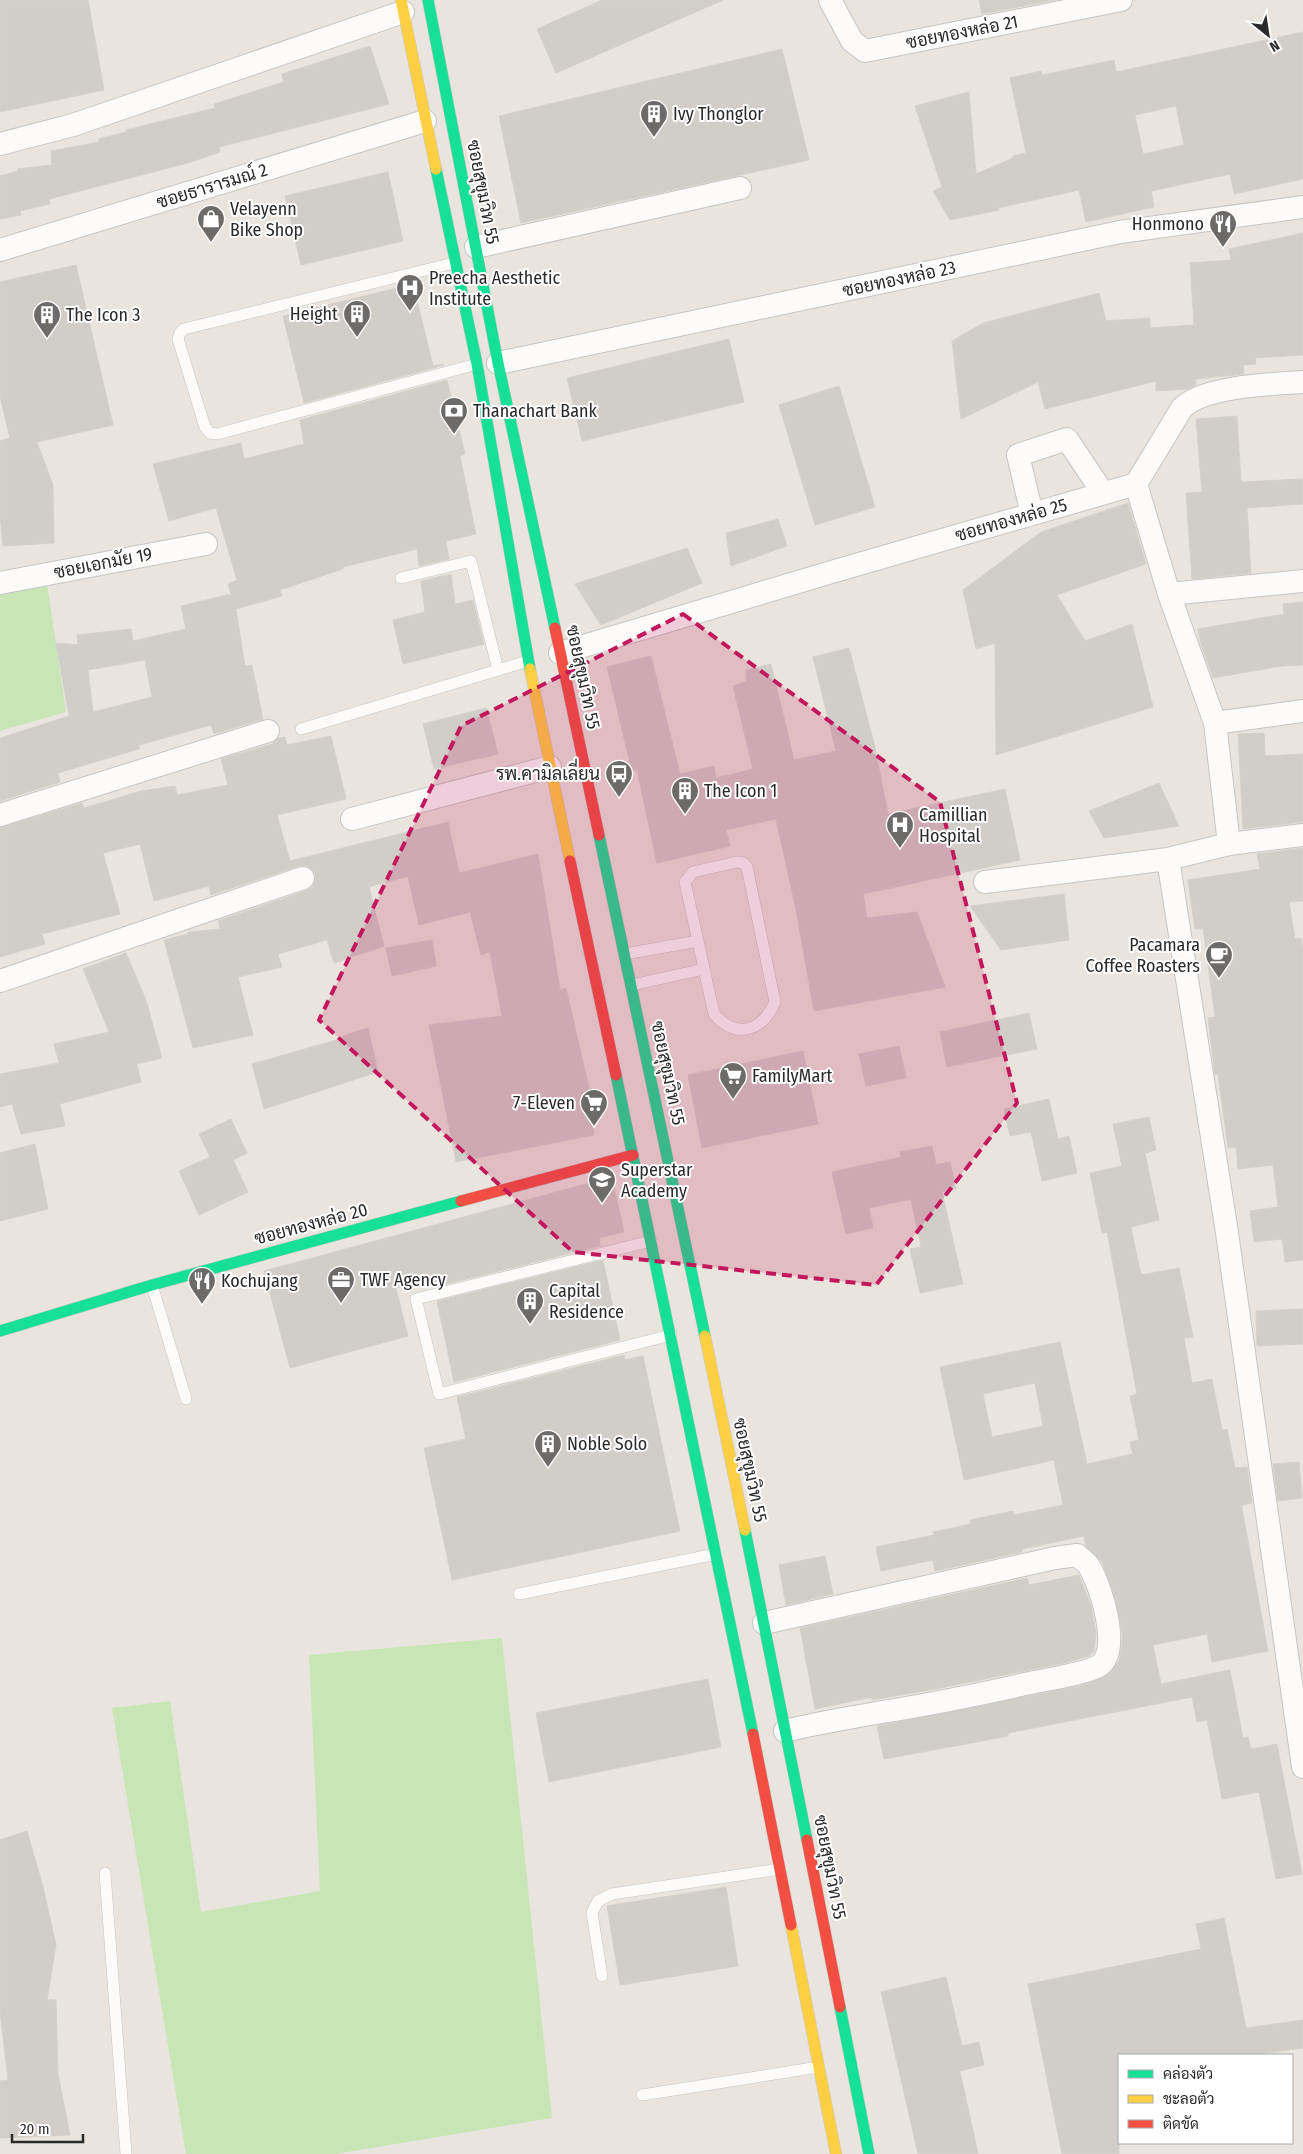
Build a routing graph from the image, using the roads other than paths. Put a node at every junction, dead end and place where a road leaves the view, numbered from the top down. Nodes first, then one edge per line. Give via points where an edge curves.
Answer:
1 (428, 0) edge
2 (830, 0) edge
3 (1121, 0) edge
4 (402, 6) edge
5 (450, 115) junction
6 (425, 121) junction
7 (0, 144) edge
8 (740, 188) dead end
9 (1303, 207) edge
10 (476, 247) junction
11 (0, 250) edge
12 (454, 263) junction
13 (487, 363) junction
14 (1303, 382) edge
15 (1136, 484) junction
16 (1103, 493) junction
17 (1032, 514) junction
18 (206, 544) dead end
19 (401, 578) dead end
20 (1303, 581) edge
21 (0, 583) edge
22 (1170, 594) junction
23 (552, 655) junction
24 (528, 661) junction
25 (498, 670) junction
26 (1303, 711) edge
27 (1216, 723) junction
28 (301, 729) dead end
29 (268, 731) dead end
30 (550, 767) junction
31 (0, 815) edge
32 (352, 819) dead end
33 (1303, 835) edge
34 (1229, 844) junction
35 (1168, 859) junction
36 (303, 878) dead end
37 (984, 882) dead end
38 (698, 941) junction
39 (625, 954) junction
40 (600, 958) junction
41 (704, 969) junction
42 (0, 981) edge
43 (632, 985) junction
44 (607, 990) junction
45 (633, 1155) junction
46 (651, 1241) junction
47 (152, 1285) junction
48 (0, 1331) edge
49 (671, 1335) junction
50 (186, 1399) dead end
51 (716, 1554) junction
52 (519, 1594) dead end
53 (764, 1623) junction
54 (785, 1730) junction
55 (1303, 1767) edge
56 (780, 1869) junction
57 (105, 1873) dead end
58 (602, 1976) dead end
59 (819, 2067) junction
60 (642, 2095) dead end
61 (126, 2154) edge
62 (836, 2154) edge
63 (869, 2154) edge

1 - 5 main road, ซอยสุขุมวิท 55
2 - 3 street, ซอยทองหล่อ 21 via 852,41 865,51
4 - 6 main road, ซอยสุขุมวิท 55
4 - 7 street via 73,124
5 - 6 main road
5 - 10 main road, ซอยสุขุมวิท 55
6 - 11 street, ซอยธารารมณ์ 2
6 - 12 main road, ซอยสุขุมวิท 55
8 - 10 street
9 - 13 street, ซอยทองหล่อ 23 via 1120,232
10 - 13 main road, ซอยสุขุมวิท 55
12 - 13 main road, ซอยสุขุมวิท 55
12 - 13 lane via 184,329 178,339 205,427 217,434
13 - 23 main road, ซอยสุขุมวิท 55
13 - 24 main road, ซอยสุขุมวิท 55
14 - 15 street via 1228,390 1190,401 1182,408
15 - 16 street, ซอยทองหล่อ 25
15 - 22 street
16 - 17 street, ซอยทองหล่อ 25
16 - 17 street via 1067,438 1018,455
17 - 23 street, ซอยทองหล่อ 25
18 - 21 street, ซอยเอกมัย 19
19 - 25 lane via 471,561
20 - 22 street
22 - 27 street
23 - 24 main road
23 - 39 main road, ซอยสุขุมวิท 55
24 - 25 lane
24 - 30 main road, ซอยสุขุมวิท 55
25 - 28 lane
26 - 27 street
27 - 34 street
29 - 31 street
30 - 32 street
30 - 40 main road, ซอยสุขุมวิท 55
33 - 34 street
34 - 35 street
35 - 37 street
35 - 55 street via 1226,1226
36 - 42 street
38 - 39 lane
38 - 41 lane
38 - 41 lane via 685,882 688,876 693,872 743,863 747,866 775,1002 771,1011 748,1030 738,1030 720,1021 714,1014
39 - 40 main road
39 - 43 main road, ซอยสุขุมวิท 55
40 - 44 main road, ซอยสุขุมวิท 55
41 - 43 lane
43 - 44 main road
43 - 53 main road, ซอยสุขุมวิท 55
44 - 45 main road, ซอยสุขุมวิท 55
45 - 46 main road, ซอยสุขุมวิท 55
45 - 47 main road, ซอยทองหล่อ 20
46 - 49 main road, ซอยสุขุมวิท 55
46 - 49 lane via 416,1299 440,1394
47 - 48 main road, ซอยทองหล่อ 20
47 - 50 lane
49 - 51 main road, ซอยสุขุมวิท 55
51 - 52 lane
51 - 56 main road, ซอยสุขุมวิท 55
53 - 54 main road, ซอยสุขุมวิท 55
53 - 54 street via 1077,1555 1090,1566 1107,1615 1107,1654 1100,1665 1070,1675 984,1693
54 - 63 main road, ซอยสุขุมวิท 55
56 - 58 lane via 612,1894 598,1901 592,1913
56 - 59 main road, ซอยสุขุมวิท 55
57 - 61 lane
59 - 60 lane
59 - 62 main road, ซอยสุขุมวิท 55

